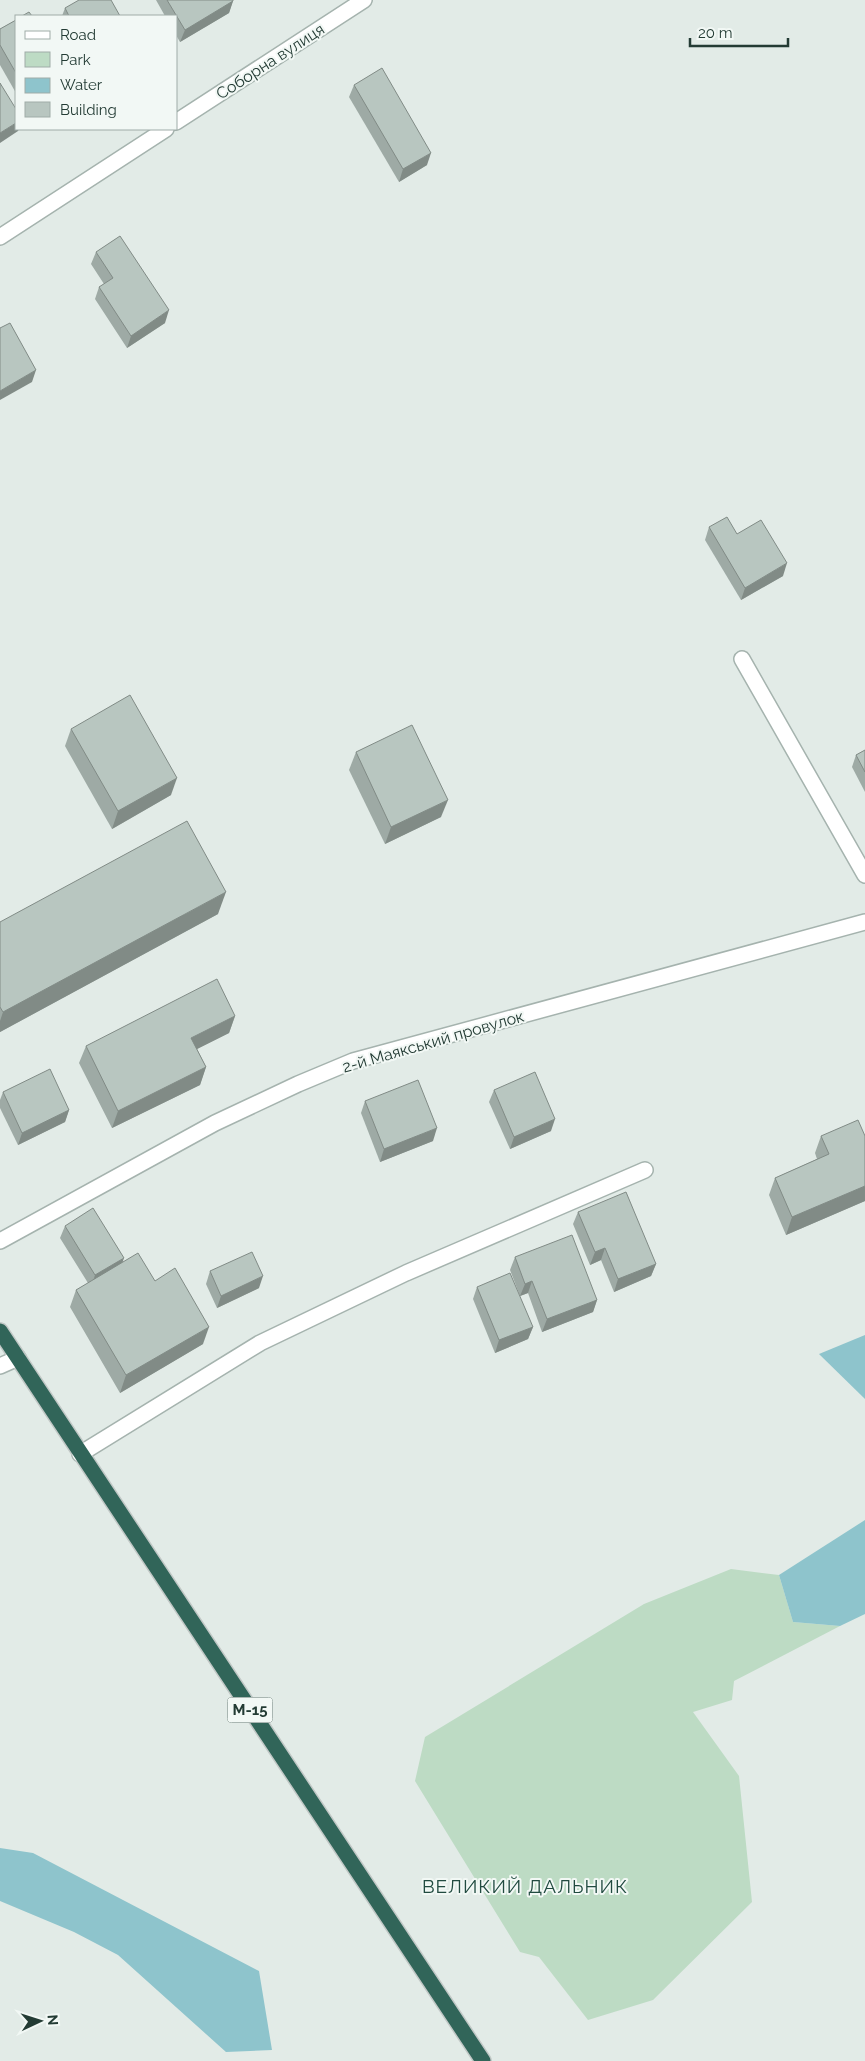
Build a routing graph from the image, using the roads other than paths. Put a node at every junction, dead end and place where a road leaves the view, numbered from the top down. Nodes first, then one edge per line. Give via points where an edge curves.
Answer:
1 (364, 0) edge
2 (178, 121) edge
3 (164, 130) edge
4 (0, 236) edge
5 (742, 659) dead end
6 (865, 875) edge
7 (865, 922) edge
8 (645, 1170) dead end
9 (0, 1241) edge
10 (0, 1331) edge
11 (18, 1358) junction
12 (0, 1366) edge
13 (80, 1454) junction
14 (484, 2061) edge

1 - 2 street, Соборна вулиця
3 - 4 street
5 - 6 street
7 - 9 street, 2-й Маякський провулок via 353,1061 215,1124
8 - 13 street via 406,1273 260,1343
10 - 11 highway, М-15
11 - 12 street
11 - 13 highway, М-15
13 - 14 highway, М-15

